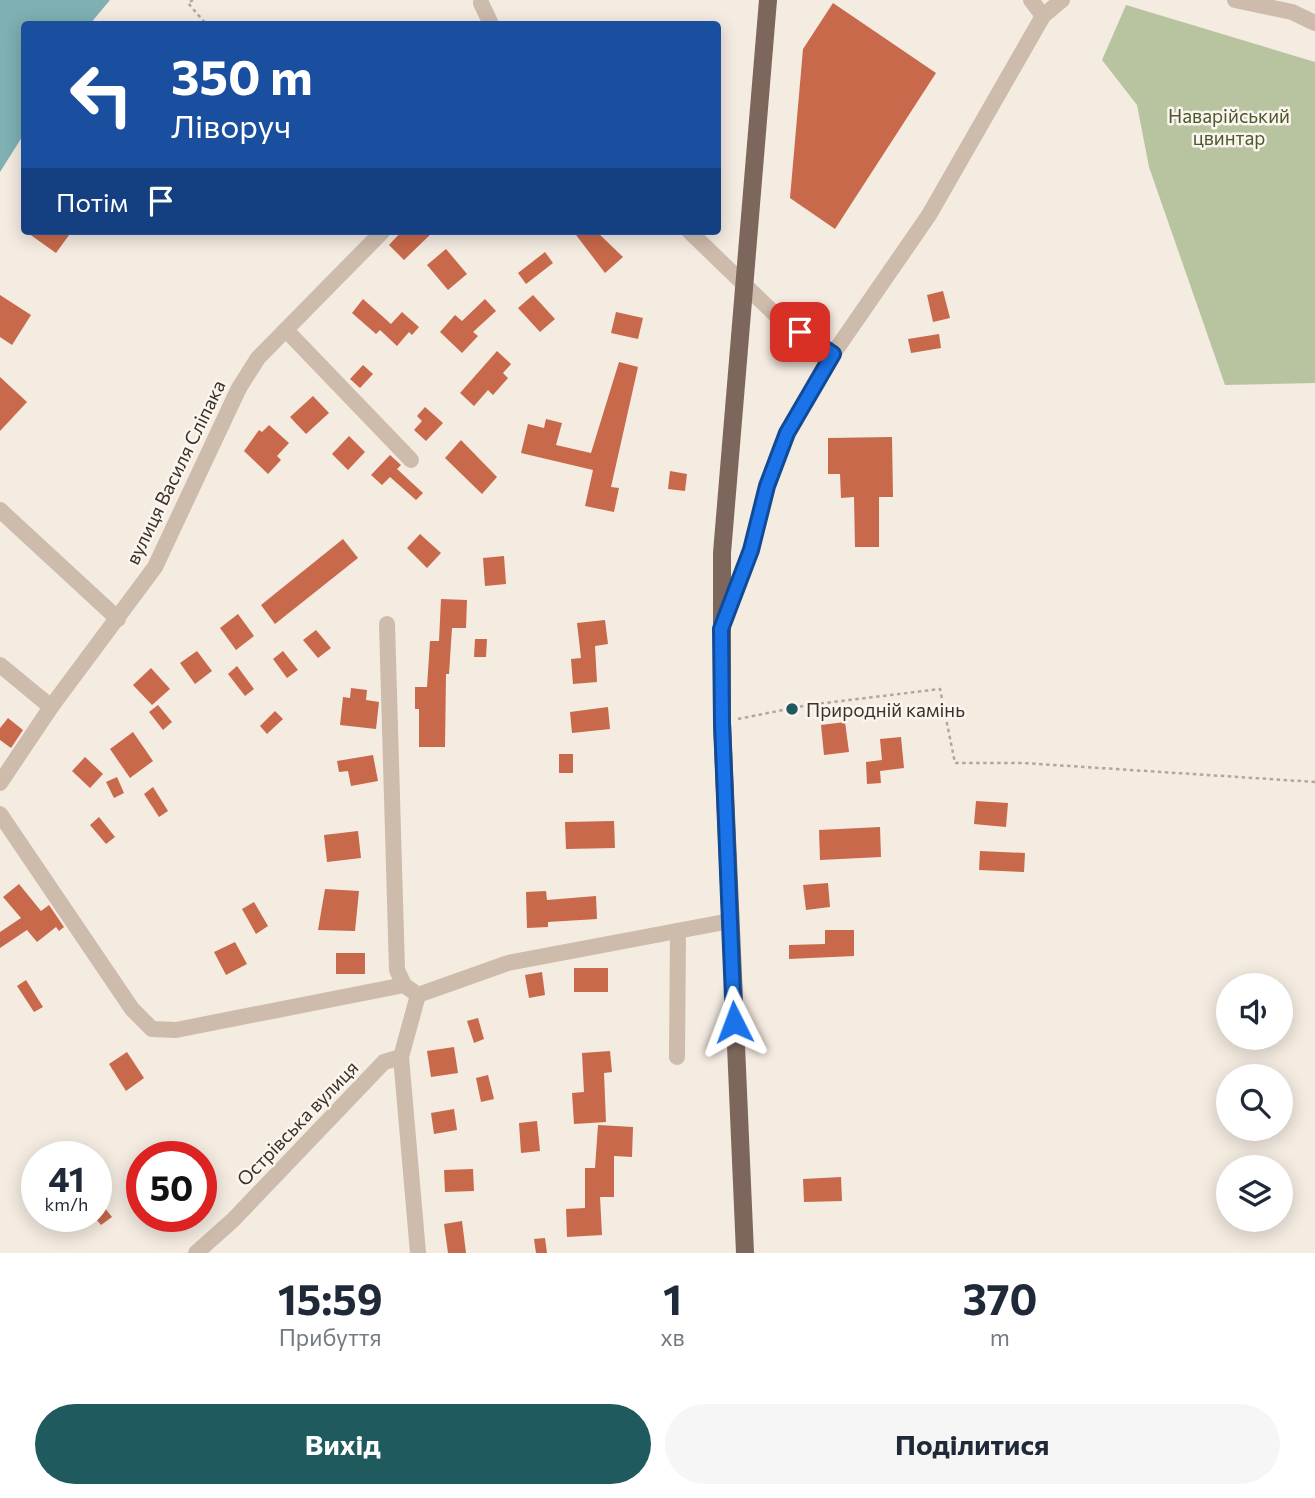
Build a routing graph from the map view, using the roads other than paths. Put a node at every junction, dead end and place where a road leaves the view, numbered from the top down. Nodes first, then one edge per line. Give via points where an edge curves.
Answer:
1 (768, 0) edge
2 (1031, 0) edge
3 (1062, 0) edge
4 (1235, 0) edge
5 (481, 3) dead end
6 (1043, 16) junction
7 (490, 21) edge
8 (1315, 23) edge
9 (376, 235) edge
10 (693, 235) edge
11 (744, 286) junction
12 (286, 330) junction
13 (833, 354) junction
14 (411, 460) dead end
15 (0, 510) edge
16 (118, 619) junction
17 (387, 624) dead end
18 (721, 629) junction
19 (0, 665) edge
20 (51, 706) junction
21 (0, 783) edge
22 (0, 814) edge
23 (730, 921) junction
24 (678, 931) junction
25 (404, 985) junction
26 (418, 995) junction
27 (401, 1057) junction
28 (677, 1058) dead end
29 (196, 1253) edge
30 (418, 1253) edge
31 (745, 1253) edge

1 - 11 main road
2 - 6 street
3 - 6 street
4 - 8 street via 1293,12
5 - 7 street
6 - 13 street via 929,215
9 - 12 street, вулиця Василя Сліпака
10 - 11 street
11 - 13 street via 783,322
11 - 18 main road via 722,553
12 - 14 street
12 - 16 street, вулиця Василя Сліпака via 258,358 239,388 155,567
13 - 18 street via 787,433
15 - 16 street
16 - 20 street, вулиця Василя Сліпака
17 - 25 street via 397,971
18 - 23 main road
19 - 20 street
20 - 21 street, вулиця Василя Сліпака
22 - 25 street via 132,1009 152,1029 176,1030
23 - 24 street
23 - 31 main road
24 - 26 street via 508,963
24 - 28 street
25 - 26 street
26 - 27 street
27 - 29 street, Острівська вулиця via 384,1062
27 - 30 street

